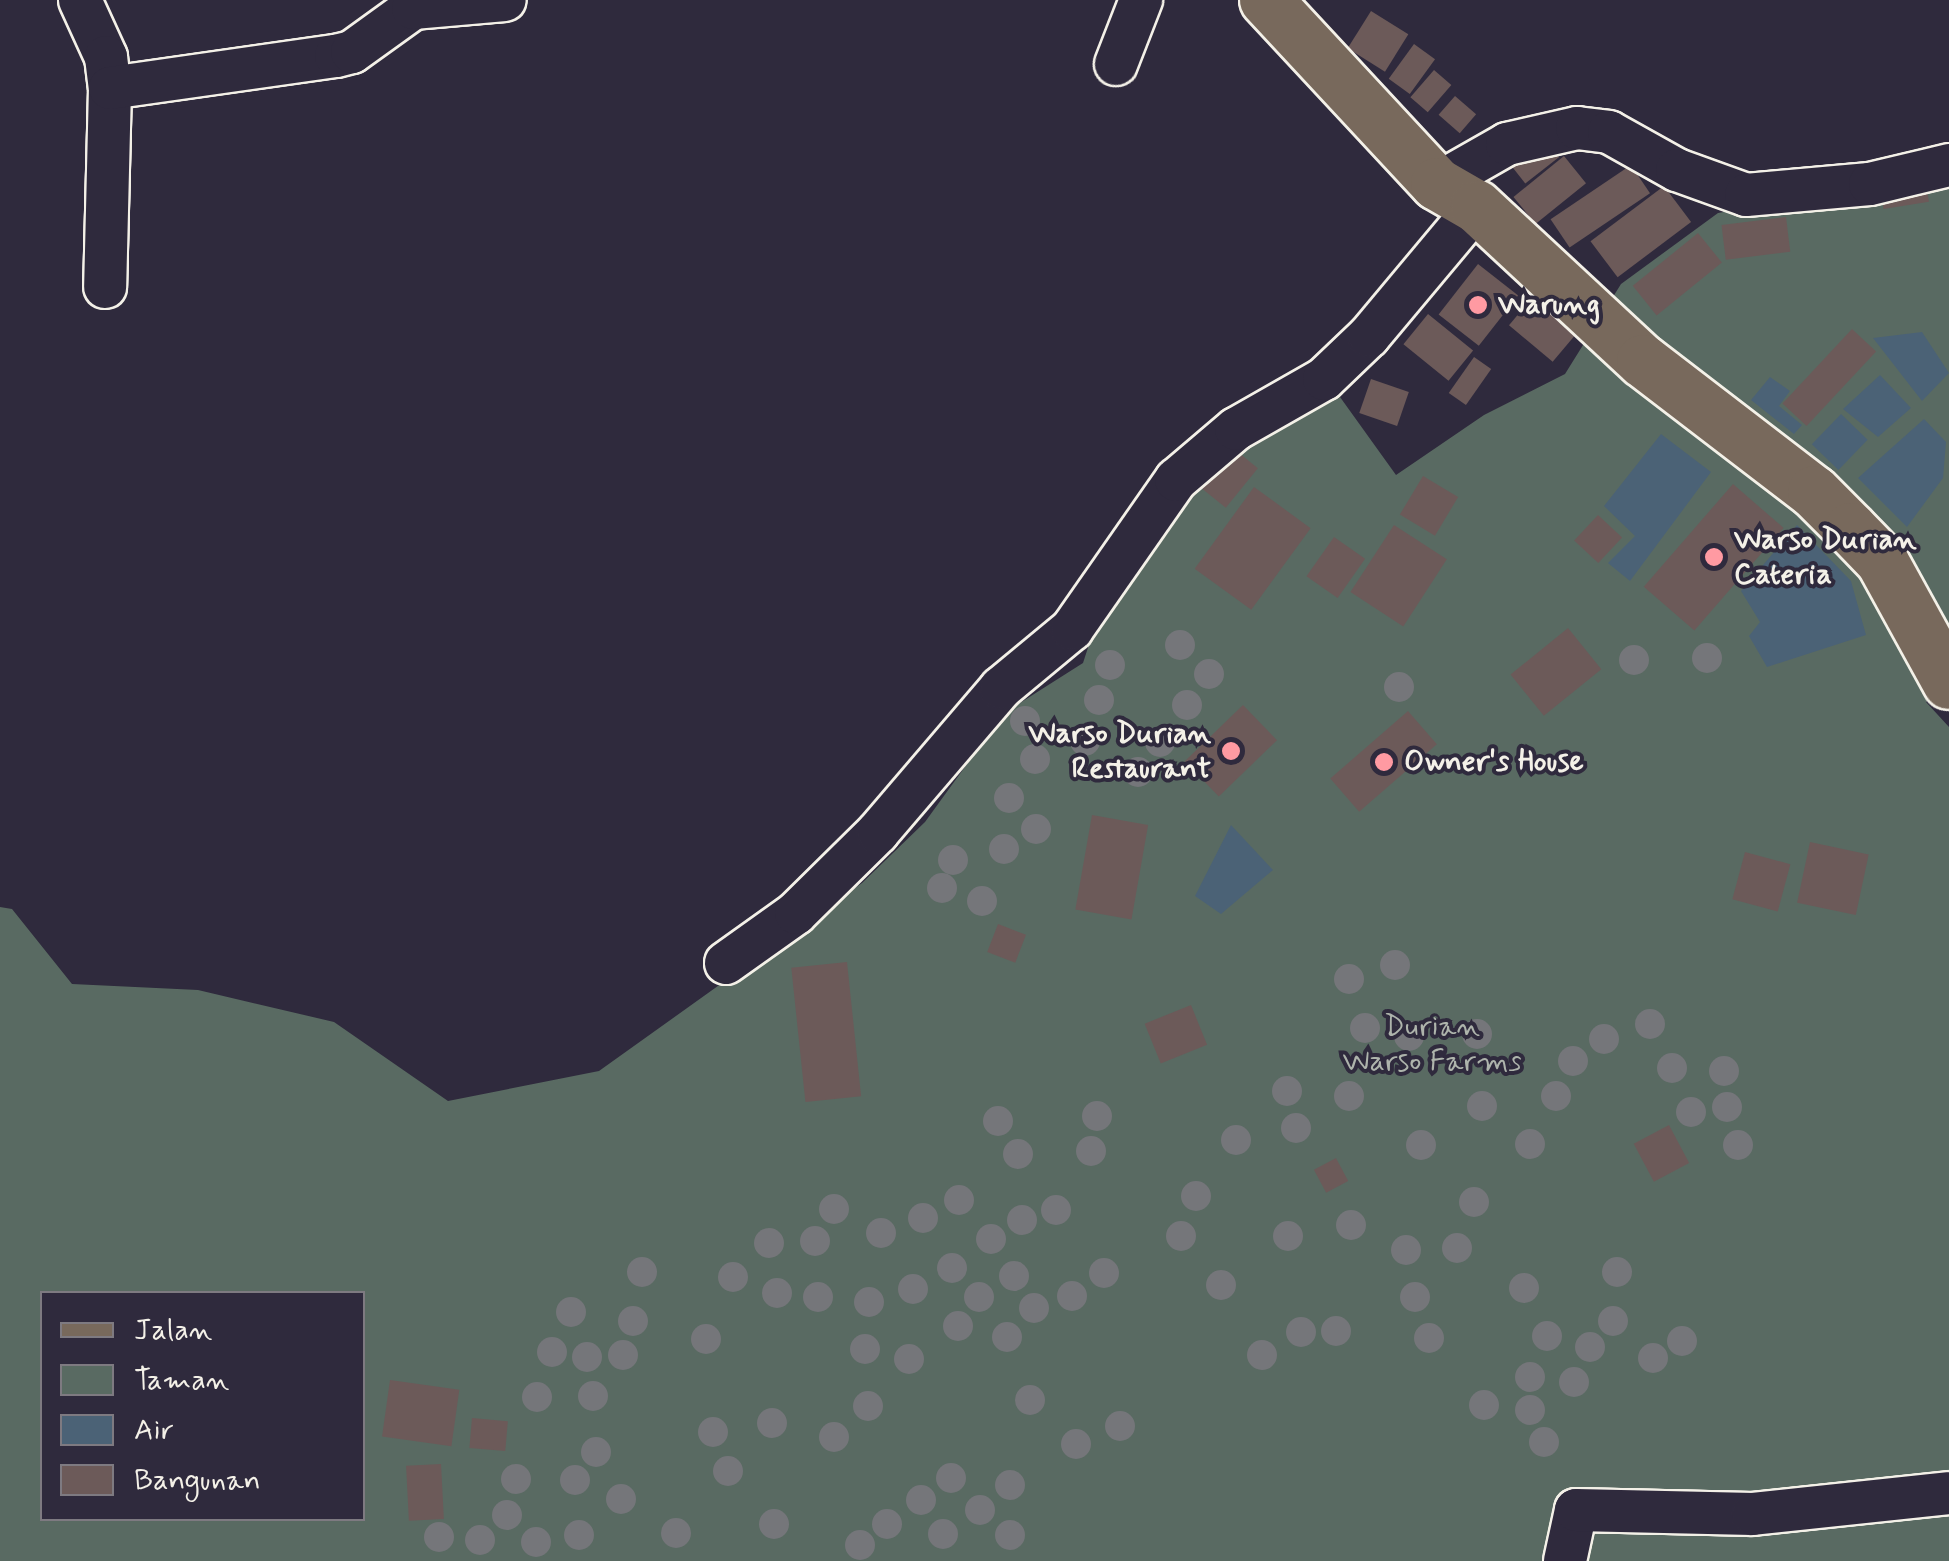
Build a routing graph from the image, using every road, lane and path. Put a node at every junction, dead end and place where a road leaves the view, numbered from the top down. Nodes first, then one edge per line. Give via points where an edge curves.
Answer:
1 (80, 0) edge
2 (505, 0) edge
3 (1140, 0) edge
4 (1266, 0) edge
5 (1116, 64) dead end
6 (110, 88) junction
7 (1949, 165) edge
8 (1457, 196) junction
9 (105, 287) dead end
10 (1947, 681) edge
11 (726, 963) dead end
12 (1949, 1494) edge
13 (1565, 1561) edge

1 - 6 street via 106,57
2 - 6 street via 413,8 352,52
3 - 5 street
4 - 8 main road
6 - 9 street
7 - 8 street via 1870,184 1746,195 1677,170 1609,132 1577,128 1507,144
8 - 10 main road via 1644,361 1814,492 1882,561
8 - 11 street via 1369,336 1324,379 1236,429 1189,466 1072,629 1001,688 878,832 796,913
12 - 13 street via 1753,1514 1576,1510

